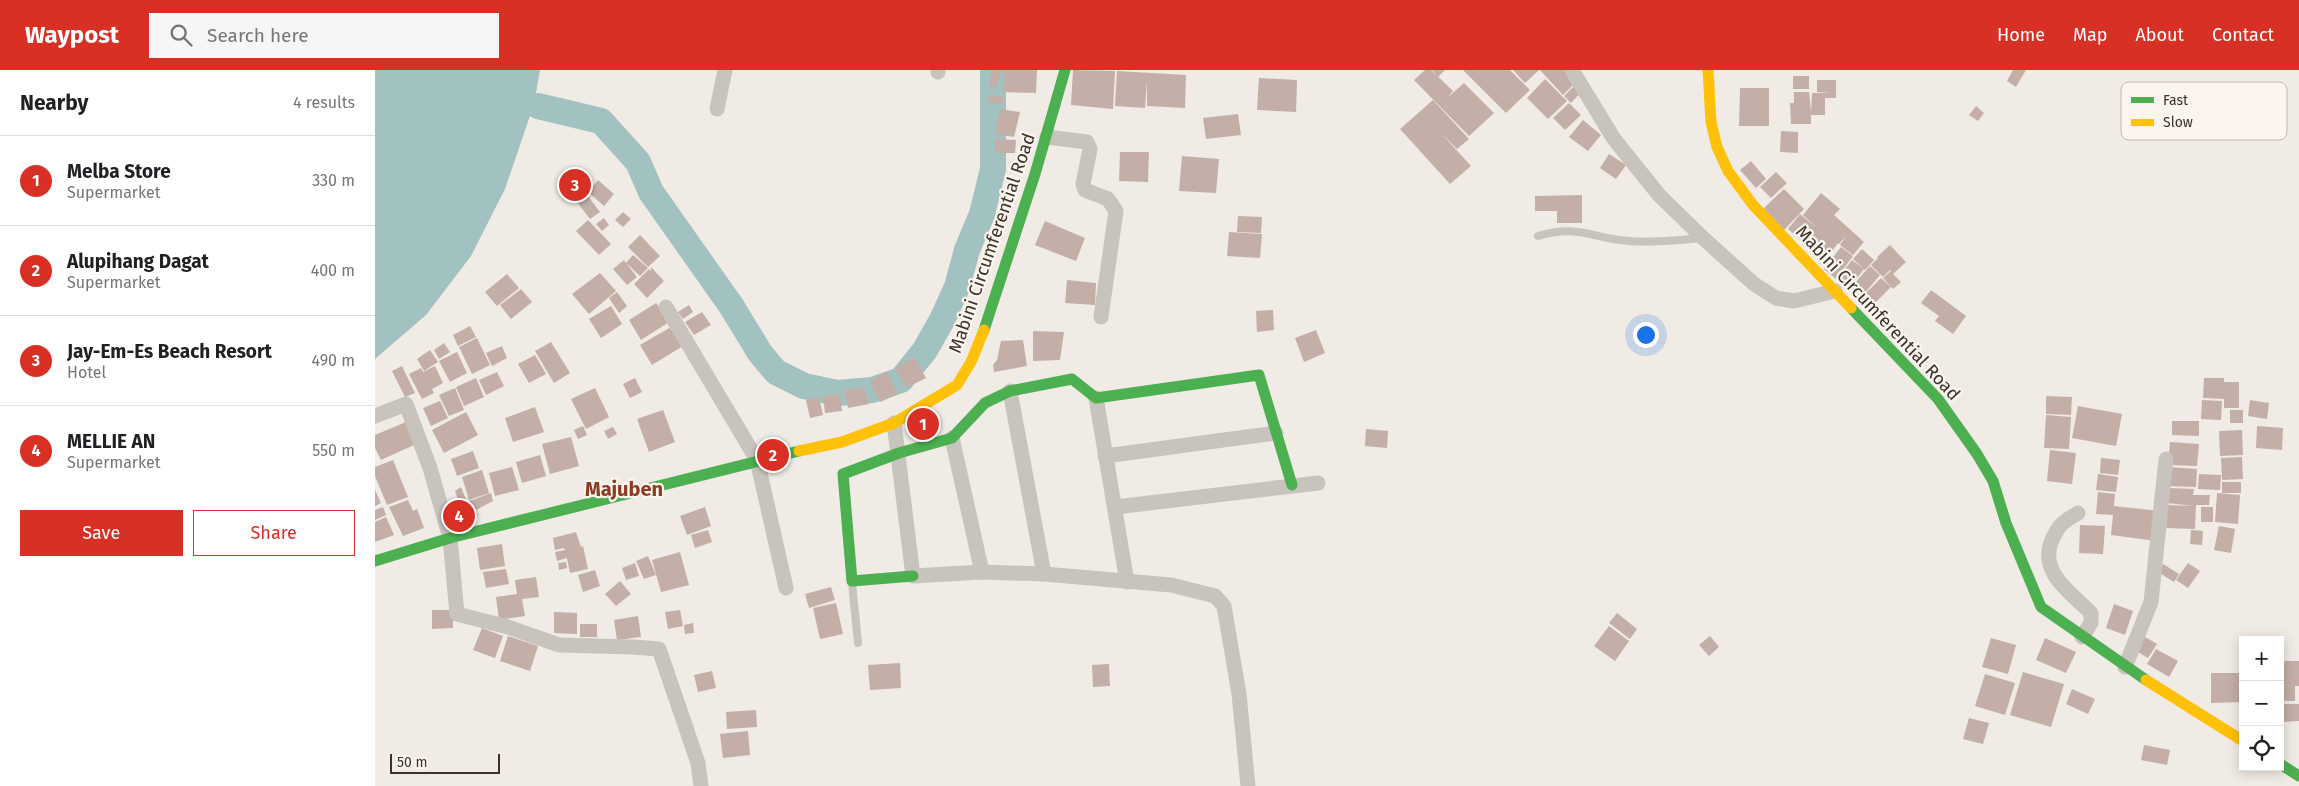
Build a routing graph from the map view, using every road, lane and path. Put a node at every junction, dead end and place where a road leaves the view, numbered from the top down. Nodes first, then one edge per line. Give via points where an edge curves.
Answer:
1 (725, 70) edge
2 (1065, 70) edge
3 (1572, 70) edge
4 (1708, 70) edge
5 (717, 109) dead end
6 (1047, 137) junction
7 (1538, 236) dead end
8 (1703, 238) junction
9 (1835, 291) junction
10 (666, 307) dead end
11 (1101, 317) dead end
12 (1010, 391) junction
13 (1095, 398) junction
14 (375, 416) edge
15 (894, 423) junction
16 (1275, 433) junction
17 (952, 438) junction
18 (899, 453) junction
19 (1105, 456) junction
20 (2166, 459) dead end
21 (757, 460) junction
22 (1318, 482) dead end
23 (1292, 485) junction
24 (1115, 507) junction
25 (2078, 513) dead end
26 (450, 538) junction
27 (375, 561) edge
28 (983, 572) junction
29 (1044, 574) junction
30 (913, 576) junction
31 (852, 581) junction
32 (1127, 582) junction
33 (786, 588) dead end
34 (2082, 636) junction
35 (858, 643) dead end
36 (2125, 667) junction
37 (2239, 738) edge
38 (2284, 767) edge
39 (2299, 776) edge
40 (701, 786) edge
41 (1249, 786) edge

1 - 5 street
2 - 6 main road, Mabini Circumferential Road
3 - 8 street via 1614,139 1659,195
4 - 9 main road, Mabini Circumferential Road via 1707,94 1714,138 1728,170 1753,205
6 - 11 street via 1087,142 1090,149 1083,184 1085,190 1108,199 1116,211
6 - 15 main road, Mabini Circumferential Road via 986,324 964,376 957,385
7 - 8 lane via 1556,230 1578,230 1631,242
8 - 9 street via 1754,284 1776,298 1794,300
9 - 34 main road, Mabini Circumferential Road via 1938,399 1993,481 2006,523 2041,607
10 - 21 street
12 - 13 main road via 1071,380
12 - 17 main road via 985,403
12 - 29 street
13 - 16 main road via 1259,375
13 - 19 street
14 - 26 street via 406,404 430,468
15 - 18 street
15 - 21 main road, Mabini Circumferential Road via 842,442
16 - 19 street
16 - 23 main road
17 - 18 main road
17 - 28 street
18 - 30 street
18 - 31 main road via 843,474
19 - 24 street
20 - 36 street via 2151,602
21 - 26 main road, Mabini Circumferential Road
21 - 33 street
22 - 23 street
23 - 24 street
24 - 32 street
25 - 34 street via 2059,524 2048,550 2051,569 2063,588 2091,613 2091,623
26 - 27 main road, Mabini Circumferential Road
26 - 40 street via 457,614 559,645 659,649 698,763
28 - 29 street
28 - 30 street
29 - 32 street
30 - 31 main road
31 - 35 lane
32 - 41 street via 1171,584 1215,596 1224,606 1239,694
34 - 36 main road, Mabini Circumferential Road
36 - 37 main road, Mabini Circumferential Road
38 - 39 main road

